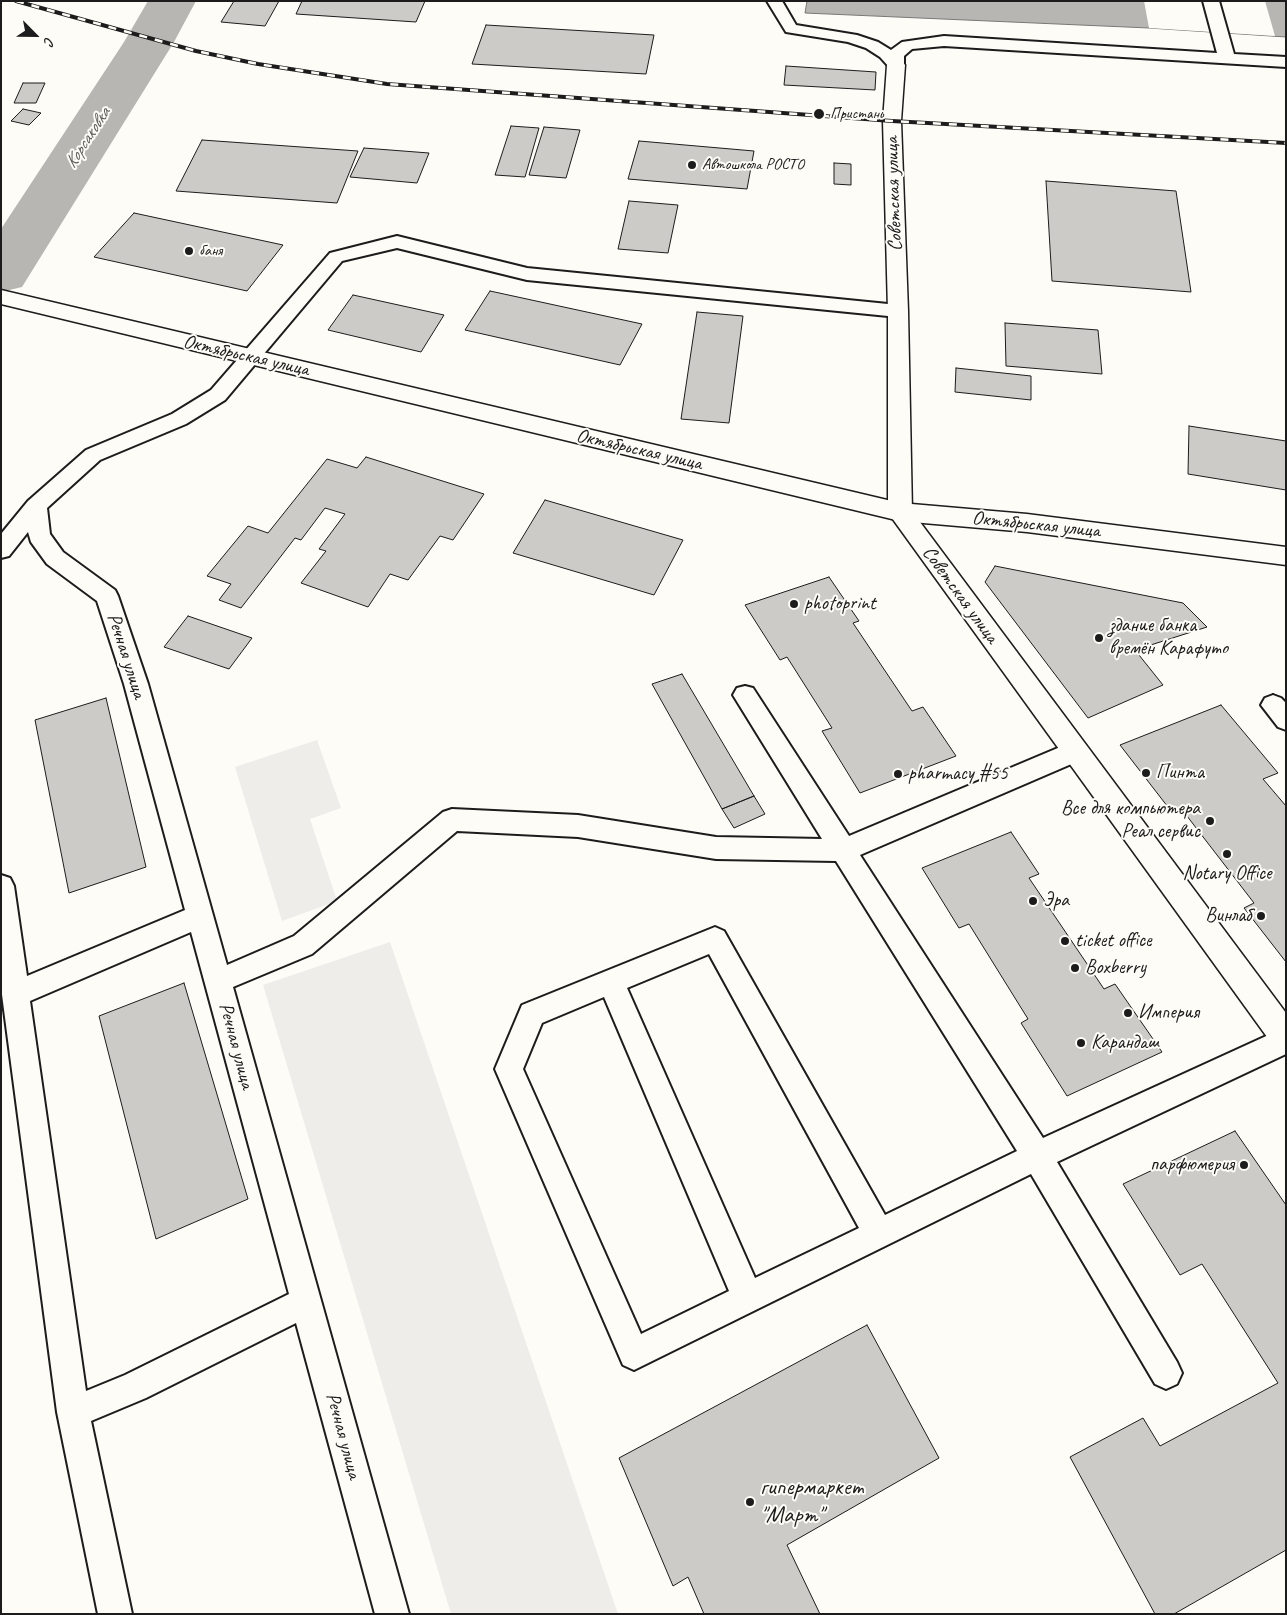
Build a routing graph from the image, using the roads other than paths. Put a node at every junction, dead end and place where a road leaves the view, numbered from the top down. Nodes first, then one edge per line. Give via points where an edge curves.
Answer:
1 (774, 1) edge
2 (1211, 1) edge
3 (1227, 59) junction
4 (1286, 62) edge
5 (896, 65) junction
6 (1, 297) edge
7 (898, 311) junction
8 (250, 356) junction
9 (36, 506) junction
10 (900, 512) junction
11 (1, 550) edge
12 (1286, 556) edge
13 (745, 695) dead end
14 (1074, 752) junction
15 (844, 850) junction
16 (1, 886) edge
17 (200, 916) junction
18 (218, 981) junction
19 (611, 982) junction
20 (16, 994) junction
21 (1286, 1039) edge
22 (1037, 1156) junction
23 (879, 1234) junction
24 (748, 1298) junction
25 (306, 1302) junction
26 (1166, 1373) dead end
27 (73, 1412) junction
28 (115, 1614) edge
29 (392, 1614) edge

1 - 5 lane via 791,29 865,42 886,54
2 - 3 lane
3 - 4 lane
3 - 5 lane via 944,41 908,45 896,54
5 - 7 street, Советская улица via 892,121
6 - 8 street, Октябрьская улица
7 - 8 lane via 527,274 398,242 336,256
7 - 10 street, Советская улица
8 - 9 lane via 218,395 179,419 93,455
8 - 10 street, Октябрьская улица
9 - 11 lane
9 - 17 lane, Речная улица via 39,536 55,558 106,596 136,684
10 - 12 street, Октябрьская улица via 1027,523
10 - 14 street, Советская улица
13 - 15 lane
14 - 15 lane
14 - 21 street, Советская улица
15 - 18 lane via 716,848 578,826 452,820 303,945
15 - 22 lane
16 - 20 lane
17 - 18 lane, Речная улица
17 - 20 lane
18 - 25 lane, Речная улица
19 - 23 lane via 715,939
19 - 24 lane
19 - 24 lane via 532,1014 508,1069 634,1354
20 - 27 lane
21 - 22 lane
22 - 23 lane
22 - 26 lane
23 - 24 lane
25 - 27 lane via 135,1387
25 - 29 lane, Речная улица
27 - 28 lane

